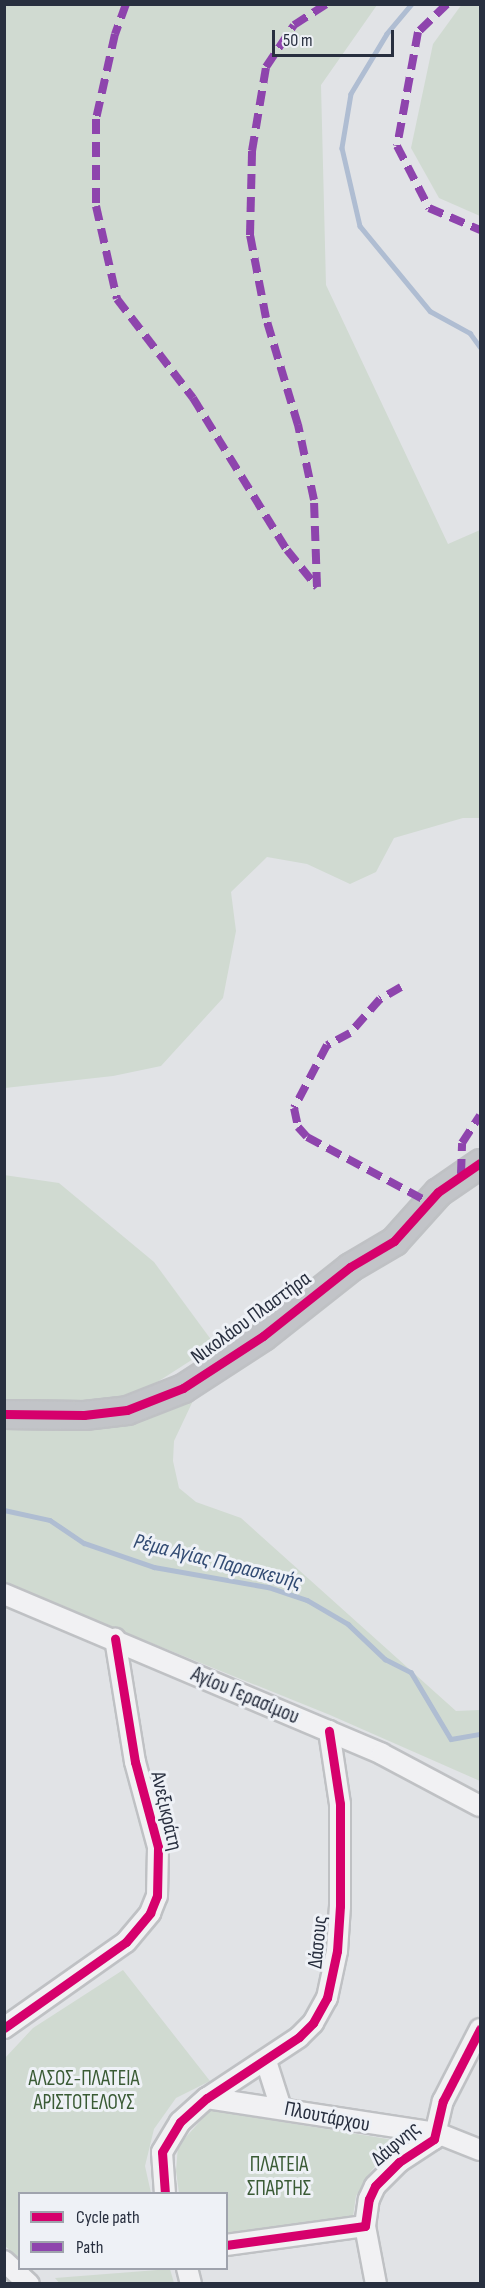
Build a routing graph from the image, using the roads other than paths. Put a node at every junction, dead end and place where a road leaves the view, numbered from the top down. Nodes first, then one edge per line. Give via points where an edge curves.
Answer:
1 (480, 1163) edge
2 (4, 1414) edge
3 (4, 1594) edge
4 (115, 1639) junction
5 (329, 1731) junction
6 (480, 1806) edge
7 (4, 2028) edge
8 (480, 2029) edge
9 (266, 2061) junction
10 (207, 2098) junction
11 (281, 2108) junction
12 (437, 2133) junction
13 (480, 2150) edge
14 (165, 2192) edge
15 (365, 2226) junction
16 (228, 2245) edge
17 (4, 2261) edge
18 (28, 2283) edge
19 (376, 2283) edge

1 - 2 street, Νικολάου Πλαστήρα via 438,1192 393,1241 350,1267 263,1336 183,1388 120,1411
3 - 4 street, Αγίου Γερασίμου
4 - 5 street, Αγίου Γερασίμου
4 - 7 street, Ανεξικράτη via 135,1762 159,1853 157,1896 150,1913 126,1942
5 - 6 street, Αγίου Γερασίμου
5 - 9 street, Δάσους via 340,1804 340,1906 332,1980 313,2023
8 - 12 street, Δάφνης via 443,2101
9 - 10 street, Δάσους
9 - 11 street
10 - 11 street, Πλουτάρχου
10 - 14 street, Δάσους via 180,2122 165,2145 161,2167
11 - 12 street, Πλουτάρχου via 364,2125
12 - 13 street, Πλουτάρχου
12 - 15 street, Δάφνης via 375,2186
15 - 16 street
15 - 19 street
17 - 18 street

